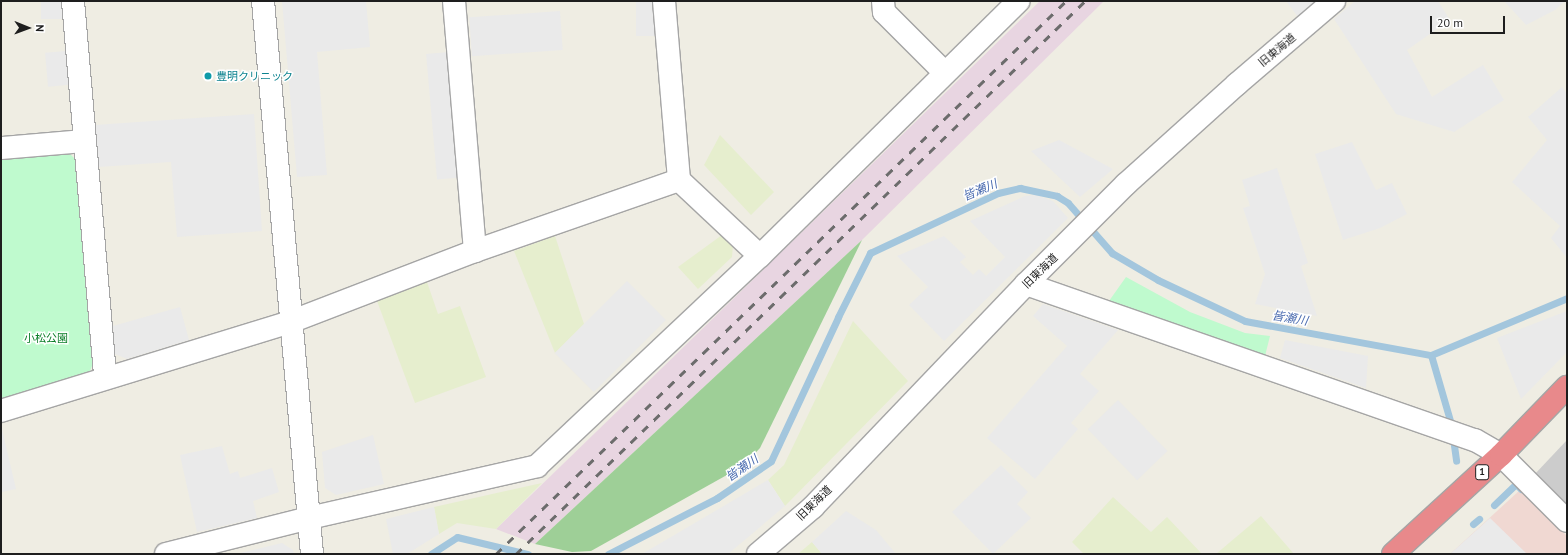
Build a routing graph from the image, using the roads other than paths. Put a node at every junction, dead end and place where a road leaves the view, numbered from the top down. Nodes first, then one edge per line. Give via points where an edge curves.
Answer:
1 (73, 1) edge
2 (263, 1) edge
3 (454, 1) edge
4 (664, 1) edge
5 (883, 1) edge
6 (1019, 1) edge
7 (1334, 1) edge
8 (945, 73) junction
9 (85, 141) junction
10 (1, 148) edge
11 (678, 180) junction
12 (475, 251) junction
13 (760, 256) junction
14 (1026, 284) junction
15 (290, 322) junction
16 (105, 378) junction
17 (1567, 387) edge
18 (1, 411) edge
19 (1502, 454) junction
20 (309, 518) junction
21 (1567, 521) edge
22 (166, 554) edge
23 (312, 554) edge
24 (758, 554) edge
25 (1393, 554) edge

1 - 9 street
2 - 15 street
3 - 12 street
4 - 11 street
5 - 8 street via 884,12
6 - 8 street
7 - 14 street, 旧東海道 via 1237,84 1109,201
8 - 13 street
9 - 10 street
9 - 16 street
11 - 12 street
11 - 13 street
12 - 15 street
13 - 20 street via 537,466
14 - 19 street via 1475,440
14 - 24 street, 旧東海道 via 813,507
15 - 16 street
15 - 20 street
16 - 18 street
17 - 19 highway, 1
19 - 21 street
19 - 25 highway, 1
20 - 22 street
20 - 23 street

